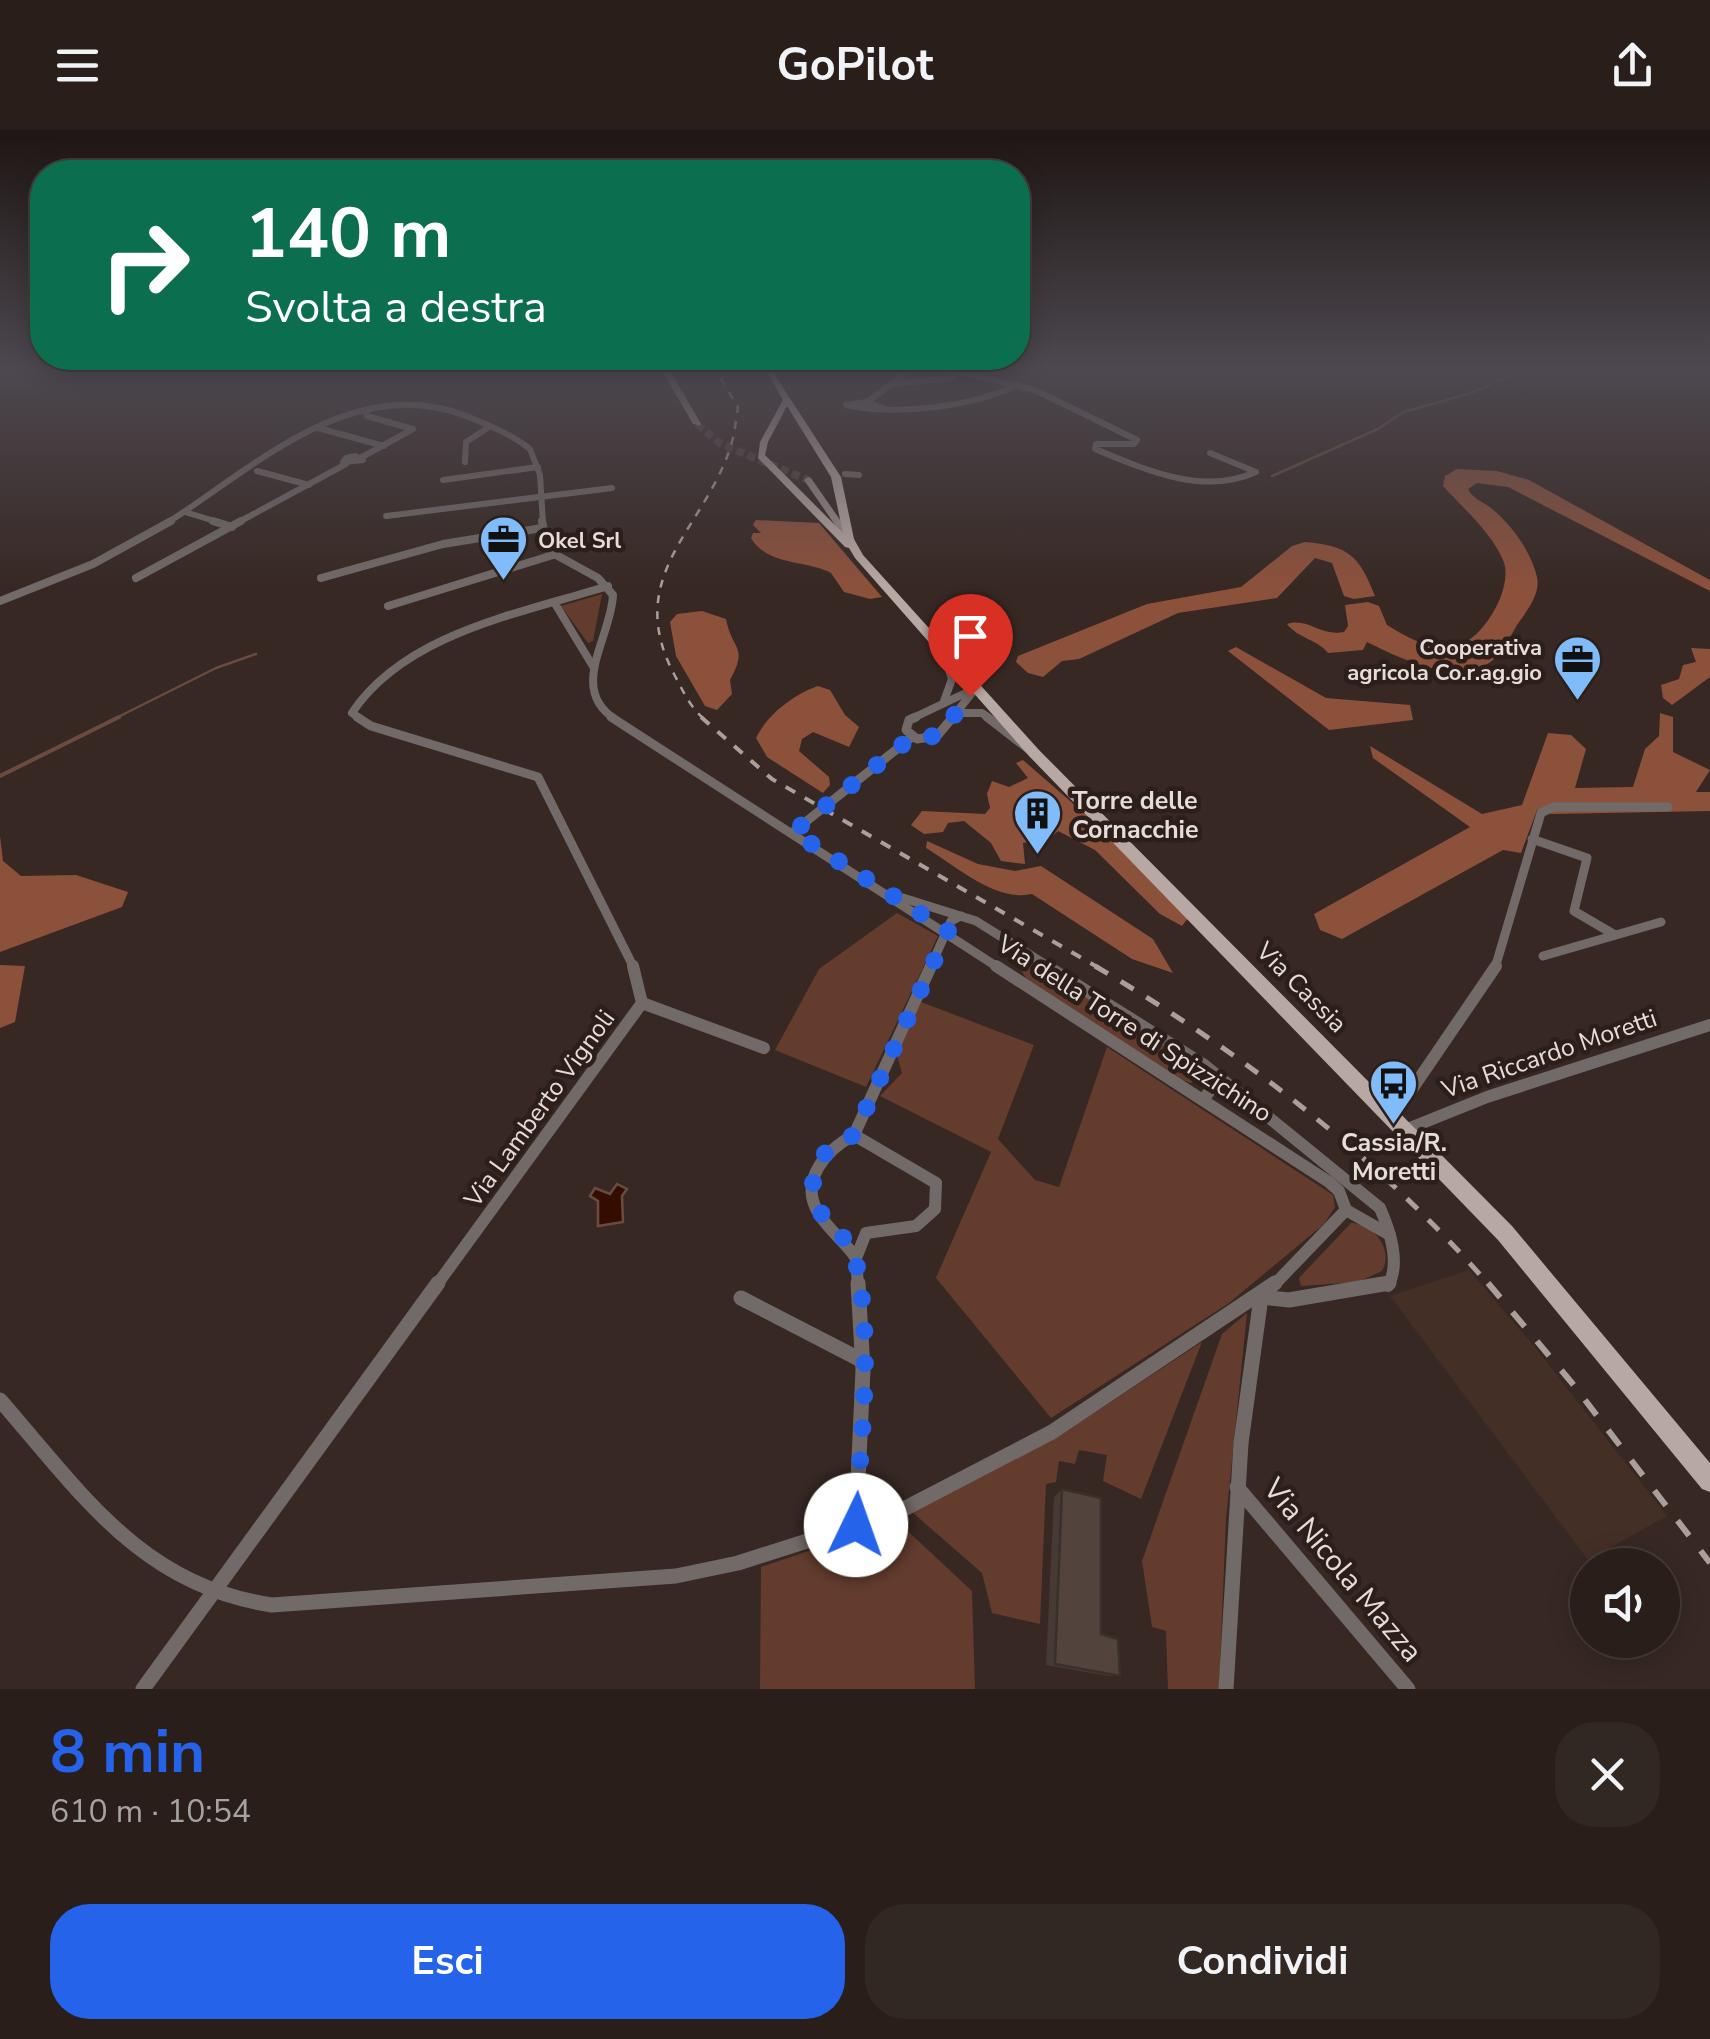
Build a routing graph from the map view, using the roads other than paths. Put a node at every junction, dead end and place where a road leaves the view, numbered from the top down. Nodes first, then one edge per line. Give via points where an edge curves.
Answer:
1 (295, 442) edge
2 (368, 442) edge
3 (392, 442) edge
4 (466, 442) edge
5 (520, 442) edge
6 (764, 442) edge
7 (812, 442) edge
8 (1136, 442) edge
9 (384, 446) junction
10 (1210, 453) dead end
11 (465, 462) dead end
12 (538, 467) junction
13 (258, 470) dead end
14 (845, 474) dead end
15 (859, 475) dead end
16 (442, 480) dead end
17 (808, 480) tunnel mouth
18 (310, 485) junction
19 (612, 488) dead end
20 (540, 498) junction
21 (185, 512) junction
22 (386, 516) dead end
23 (232, 527) junction
24 (542, 528) junction
25 (849, 539) junction
26 (554, 555) junction
27 (859, 556) junction
28 (136, 578) dead end
29 (321, 578) dead end
30 (608, 586) junction
31 (0, 601) edge
32 (554, 602) junction
33 (388, 606) dead end
34 (942, 652) junction
35 (594, 668) junction
36 (976, 688) junction
37 (944, 701) junction
38 (953, 717) junction
39 (914, 718) junction
40 (940, 734) junction
41 (912, 737) junction
42 (1034, 753) junction
43 (1668, 807) dead end
44 (793, 832) junction
45 (1532, 839) junction
46 (888, 893) junction
47 (961, 916) junction
48 (1661, 922) dead end
49 (948, 931) junction
50 (1615, 935) junction
51 (1022, 950) junction
52 (1543, 956) dead end
53 (1005, 970) junction
54 (642, 1003) junction
55 (1710, 1025) edge
56 (764, 1048) dead end
57 (1220, 1076) junction
58 (1202, 1100) junction
59 (1399, 1124) junction
60 (854, 1135) junction
61 (1296, 1136) junction
62 (1281, 1150) junction
63 (1346, 1210) junction
64 (1390, 1234) junction
65 (856, 1258) junction
66 (1262, 1297) junction
67 (741, 1298) dead end
68 (863, 1361) junction
69 (0, 1400) edge
70 (1710, 1480) edge
71 (1237, 1486) junction
72 (856, 1525) junction
73 (210, 1596) junction
74 (143, 1689) edge
75 (1226, 1689) edge
76 (1408, 1689) edge

1 - 21 street
2 - 9 street
3 - 9 street
4 - 11 street
5 - 12 street
6 - 27 main road via 761,456
7 - 25 main road, Via Cassia via 832,470
8 - 10 street via 1093,446 1202,484 1226,484 1256,472
9 - 18 street via 346,458
12 - 16 street
12 - 20 street
13 - 18 street
14 - 15 street
17 - 25 main road
18 - 23 street
19 - 20 street
20 - 22 street
20 - 24 street
21 - 23 street
21 - 31 street via 110,557
23 - 28 street
24 - 26 street
24 - 29 street via 442,544
25 - 27 main road, Via Cassia
26 - 30 street
26 - 33 street
27 - 34 main road, Via Cassia
30 - 32 street, Via Lamberto Vignoli
30 - 35 street via 613,603
32 - 35 street
32 - 54 street, Via Lamberto Vignoli via 438,639 362,698 352,716 538,777 625,947
34 - 36 main road, Via Cassia
34 - 37 street via 952,684
35 - 44 street, Via della Torre di Spizzichino via 592,696 601,710
36 - 37 street
36 - 38 street
36 - 42 main road, Via Cassia
37 - 39 street
38 - 40 street
38 - 42 street via 966,710 982,713
39 - 40 street via 935,720
39 - 41 street via 905,727
40 - 41 street
41 - 44 street
42 - 59 main road, Via Cassia
43 - 45 street via 1553,807 1541,813
44 - 46 street, Via della Torre di Spizzichino
45 - 50 street via 1586,858 1574,911
45 - 59 street via 1495,968
46 - 47 street, Via della Torre di Spizzichino
46 - 49 street, Via della Torre di Spizzichino
47 - 49 street
47 - 51 street, Via della Torre di Spizzichino
48 - 50 street
49 - 53 street, Via della Torre di Spizzichino
49 - 60 street
50 - 52 street
51 - 53 street
51 - 57 street, Via della Torre di Spizzichino
53 - 58 street, Via della Torre di Spizzichino
54 - 56 street
54 - 73 street, Via Lamberto Vignoli
55 - 59 street, Via Riccardo Moretti
57 - 58 street
57 - 61 street, Via della Torre di Spizzichino
58 - 62 street, Via della Torre di Spizzichino
59 - 70 main road, Via Cassia via 1537,1270
60 - 65 street via 818,1158 812,1186 816,1211
60 - 65 street via 936,1183 935,1209 916,1226 866,1233
61 - 62 street
61 - 64 street, Via della Torre di Spizzichino via 1370,1197
62 - 63 street, Via della Torre di Spizzichino via 1339,1191
63 - 64 street
63 - 66 street
64 - 66 street via 1395,1273 1388,1286 1289,1300
65 - 68 street
66 - 71 street via 1246,1376
66 - 72 street via 1052,1432 898,1512
67 - 68 street
68 - 72 street
69 - 73 street via 124,1535
71 - 75 street
71 - 76 street, Via Nicola Mazza
72 - 73 street via 738,1563 643,1581 272,1606
73 - 74 street, Via Lamberto Vignoli

